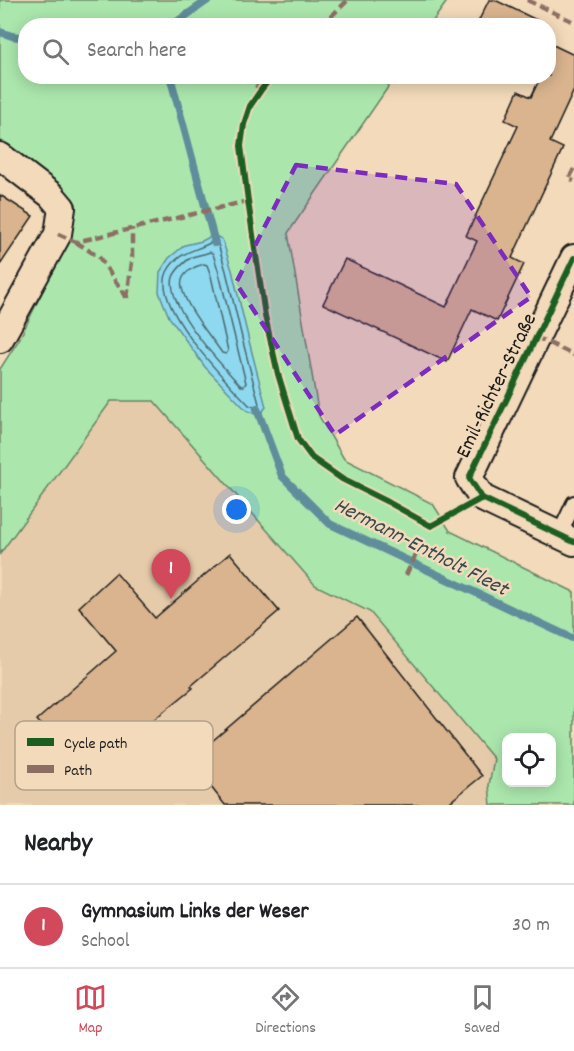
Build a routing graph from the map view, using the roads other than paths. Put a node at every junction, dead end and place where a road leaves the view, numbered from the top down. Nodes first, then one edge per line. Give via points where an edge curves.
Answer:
1 (0, 156) edge
2 (574, 258) edge
3 (0, 339) edge
4 (574, 503) edge
5 (567, 539) edge

1 - 3 street via 62,208 58,234
2 - 5 street, Emil-Richter-Straße via 469,478 482,498
4 - 5 lane

